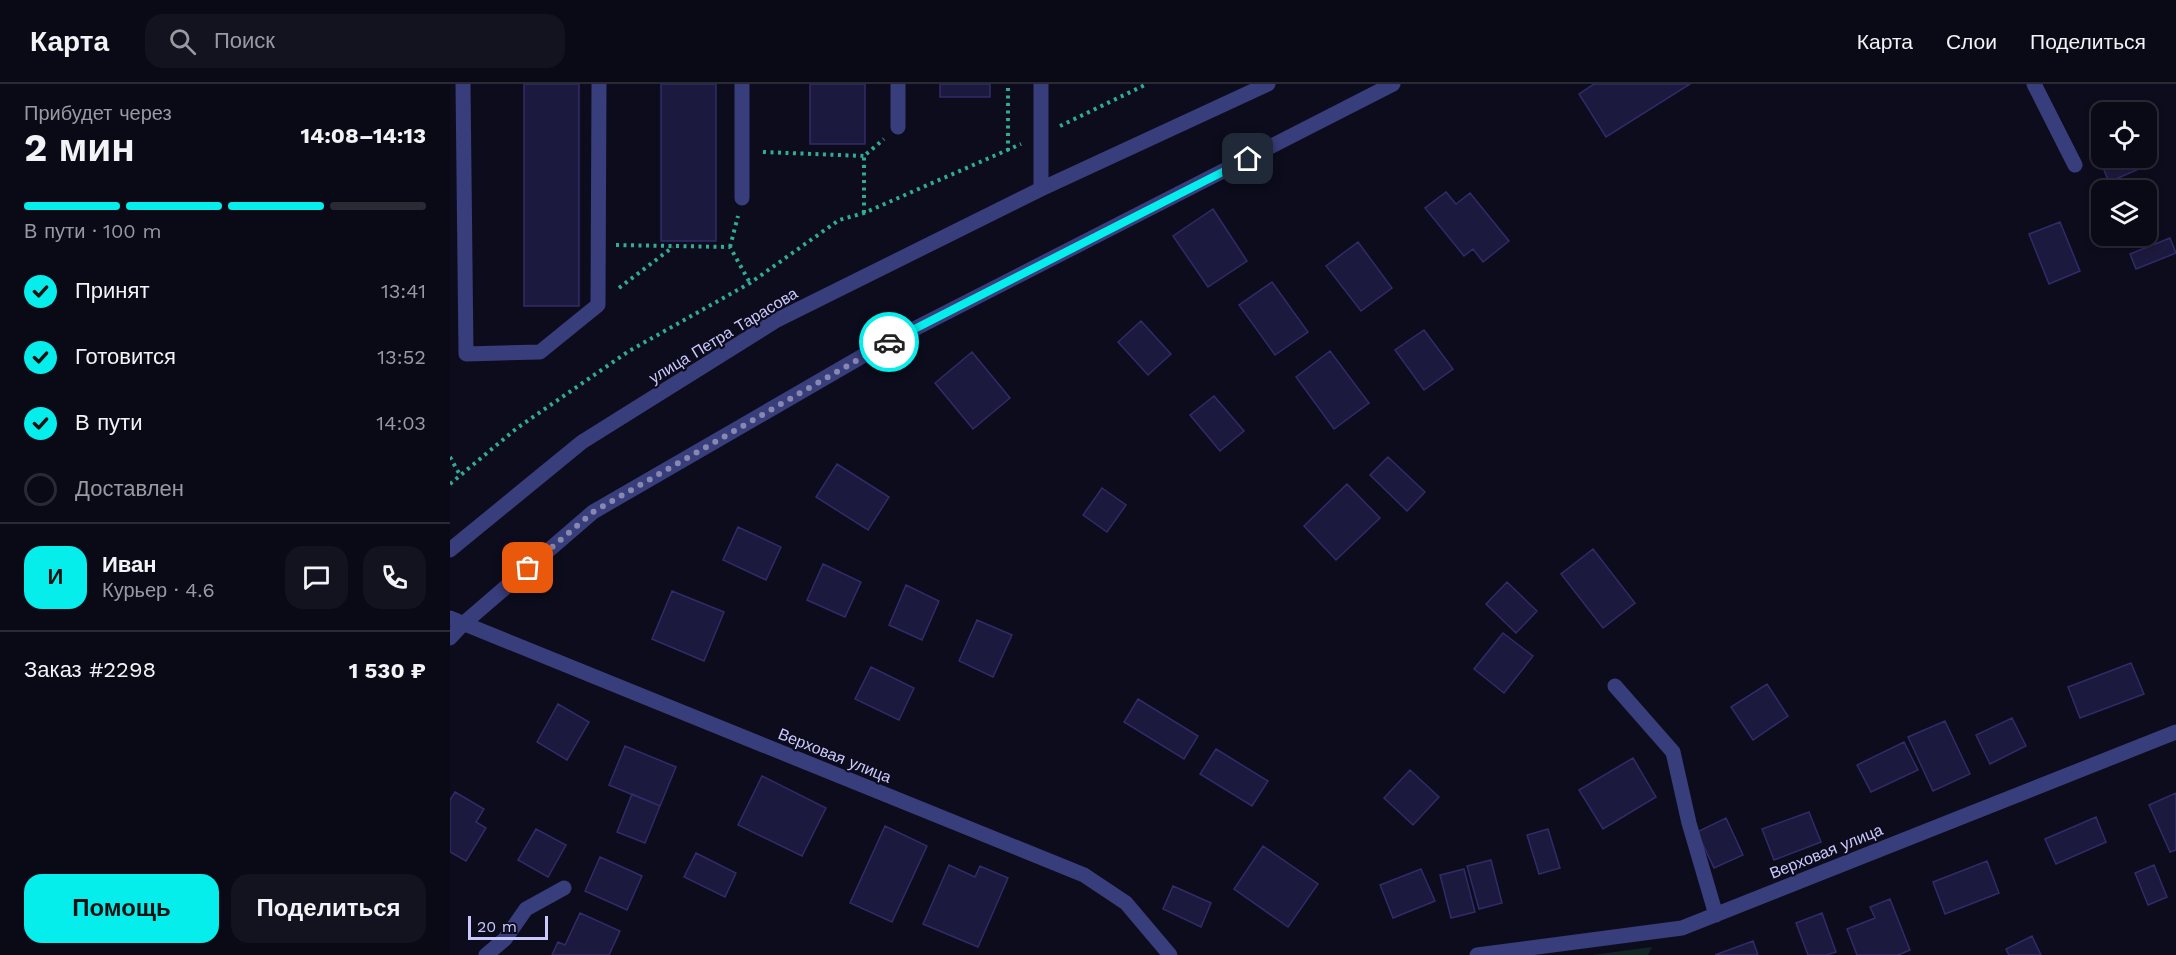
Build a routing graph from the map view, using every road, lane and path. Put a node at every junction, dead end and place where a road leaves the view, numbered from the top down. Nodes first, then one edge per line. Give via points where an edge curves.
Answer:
1 (463, 84) edge
2 (599, 84) edge
3 (742, 84) edge
4 (898, 84) edge
5 (1008, 84) edge
6 (1041, 84) edge
7 (1147, 84) edge
8 (1268, 84) edge
9 (1393, 84) edge
10 (2034, 84) edge
11 (898, 127) joint
12 (1041, 135) junction
13 (742, 151) junction
14 (1008, 151) junction
15 (864, 156) junction
16 (2075, 165) dead end
17 (1041, 189) junction
18 (742, 198) joint
19 (864, 213) junction
20 (598, 245) junction
21 (673, 246) junction
22 (730, 247) junction
23 (750, 282) junction
24 (598, 305) junction
25 (450, 457) edge
26 (460, 475) junction
27 (450, 484) edge
28 (450, 550) edge
29 (456, 621) edge
30 (450, 638) edge
31 (1615, 686) dead end
32 (2176, 732) edge
33 (564, 888) dead end
34 (1716, 915) junction
35 (486, 955) edge
36 (1170, 955) edge
37 (1477, 955) edge

1 - 24 street via 466,354 540,352
2 - 20 street
3 - 13 street
4 - 11 street
5 - 14 path
6 - 12 street
7 - 12 path
8 - 17 street, улица Петра Тарасова
9 - 29 street via 873,350 593,512
10 - 16 street
11 - 15 path
12 - 14 path
12 - 17 street
13 - 15 path
13 - 18 street
14 - 19 path
15 - 19 path
17 - 28 street, улица Петра Тарасова via 777,320 582,442
18 - 22 path
19 - 23 path via 839,220
20 - 21 path
20 - 24 street
21 - 22 path
21 - 24 path
22 - 23 path
23 - 26 path via 629,351 517,428
25 - 26 path
26 - 27 path
29 - 30 street
29 - 36 street, Верховая улица via 1084,875 1126,903
31 - 34 street via 1673,752
32 - 34 street, Верховая улица
33 - 35 street via 526,909 505,939
34 - 37 street, Верховая улица via 1682,928

